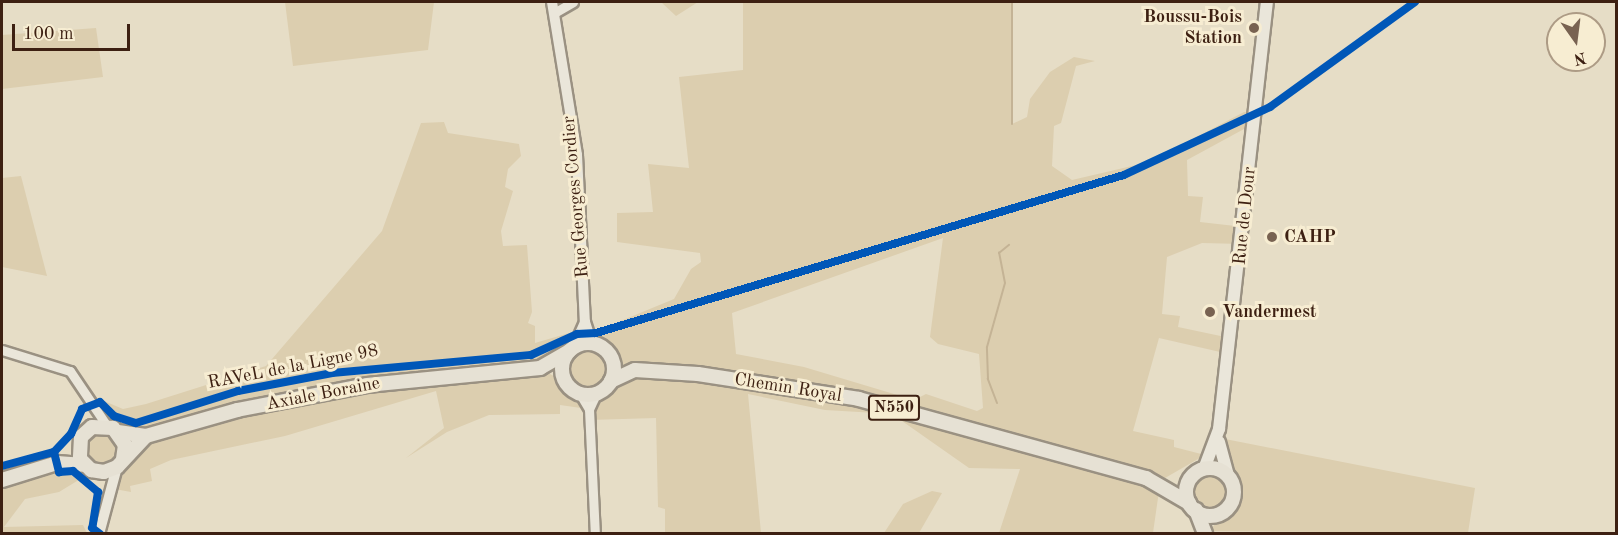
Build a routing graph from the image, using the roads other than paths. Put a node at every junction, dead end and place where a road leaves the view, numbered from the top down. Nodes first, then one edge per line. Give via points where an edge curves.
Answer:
1 (573, 2) edge
2 (1267, 2) edge
3 (553, 7) edge
4 (585, 322) junction
5 (592, 343) junction
6 (572, 349) junction
7 (2, 350) edge
8 (612, 359) junction
9 (540, 368) junction
10 (635, 370) junction
11 (563, 377) junction
12 (611, 381) junction
13 (580, 394) junction
14 (596, 394) junction
15 (90, 405) junction
16 (589, 409) junction
17 (112, 429) junction
18 (1219, 429) junction
19 (146, 436) junction
20 (82, 437) junction
21 (57, 463) junction
22 (120, 463) junction
23 (87, 468) junction
24 (1200, 471) junction
25 (1228, 476) junction
26 (1146, 478) junction
27 (2, 480) edge
28 (108, 496) junction
29 (1192, 507) junction
30 (1220, 513) junction
31 (99, 534) edge
32 (596, 534) edge
33 (1207, 534) edge

1 - 3 street
2 - 18 main road, Rue de Dour
3 - 4 street, Rue Georges Cordier via 577,155
4 - 5 street, Rue Georges Cordier
4 - 6 street, Rue Georges Cordier
5 - 6 main road
5 - 8 main road
6 - 9 main road, Axiale Boraine
6 - 11 main road
7 - 15 street via 70,371
8 - 10 main road, Chemin Royal / N550
8 - 12 main road
9 - 11 main road, Axiale Boraine
9 - 19 main road, Axiale Boraine via 330,391
10 - 12 main road, Chemin Royal / N550
10 - 26 main road, Chemin Royal / N550 via 745,379 859,399
11 - 13 main road
12 - 14 main road
13 - 14 main road
13 - 16 street
14 - 16 street
15 - 17 street
15 - 20 street
16 - 32 street
17 - 19 main road, Axiale Boraine
17 - 20 main road
17 - 22 main road via 125,445
18 - 24 main road
18 - 25 main road via 1219,457
19 - 22 main road
20 - 21 main road
20 - 23 main road
21 - 23 main road
21 - 27 main road
22 - 23 main road
22 - 28 street
23 - 28 street
24 - 25 main road
24 - 26 main road, Chemin Royal / N550 via 1178,480
24 - 29 main road via 1186,490
25 - 30 main road via 1233,498
26 - 29 main road, Chemin Royal / N550
28 - 31 street
29 - 30 main road
29 - 33 main road
30 - 33 main road

